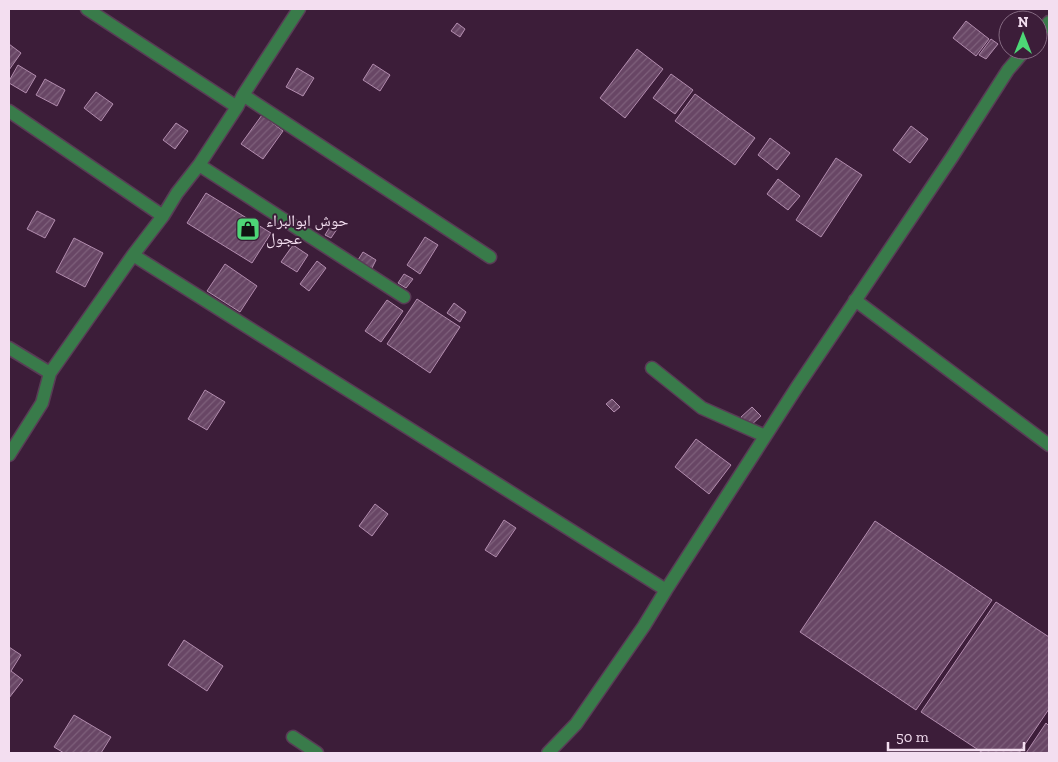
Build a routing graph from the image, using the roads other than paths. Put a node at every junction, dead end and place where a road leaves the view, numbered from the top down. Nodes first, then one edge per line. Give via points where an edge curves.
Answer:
1 (87, 9) edge
2 (298, 9) edge
3 (1016, 60) edge
4 (242, 95) junction
5 (237, 107) junction
6 (9, 111) edge
7 (198, 165) junction
8 (163, 216) junction
9 (132, 255) junction
10 (490, 257) dead end
11 (404, 296) dead end
12 (855, 300) junction
13 (9, 348) edge
14 (652, 368) dead end
15 (50, 373) junction
16 (765, 436) junction
17 (1049, 445) edge
18 (9, 455) edge
19 (666, 590) junction
20 (293, 737) dead end
21 (317, 753) edge
22 (548, 753) edge

1 - 5 street
2 - 4 street
3 - 12 street
4 - 5 street
4 - 10 street
5 - 7 street
6 - 8 street
7 - 8 street
7 - 11 street
8 - 9 street
9 - 15 street
9 - 19 street
12 - 16 street
12 - 17 street
13 - 15 street
14 - 16 street via 702,408
15 - 18 street via 42,403
16 - 19 street
19 - 22 street via 576,724
20 - 21 street

